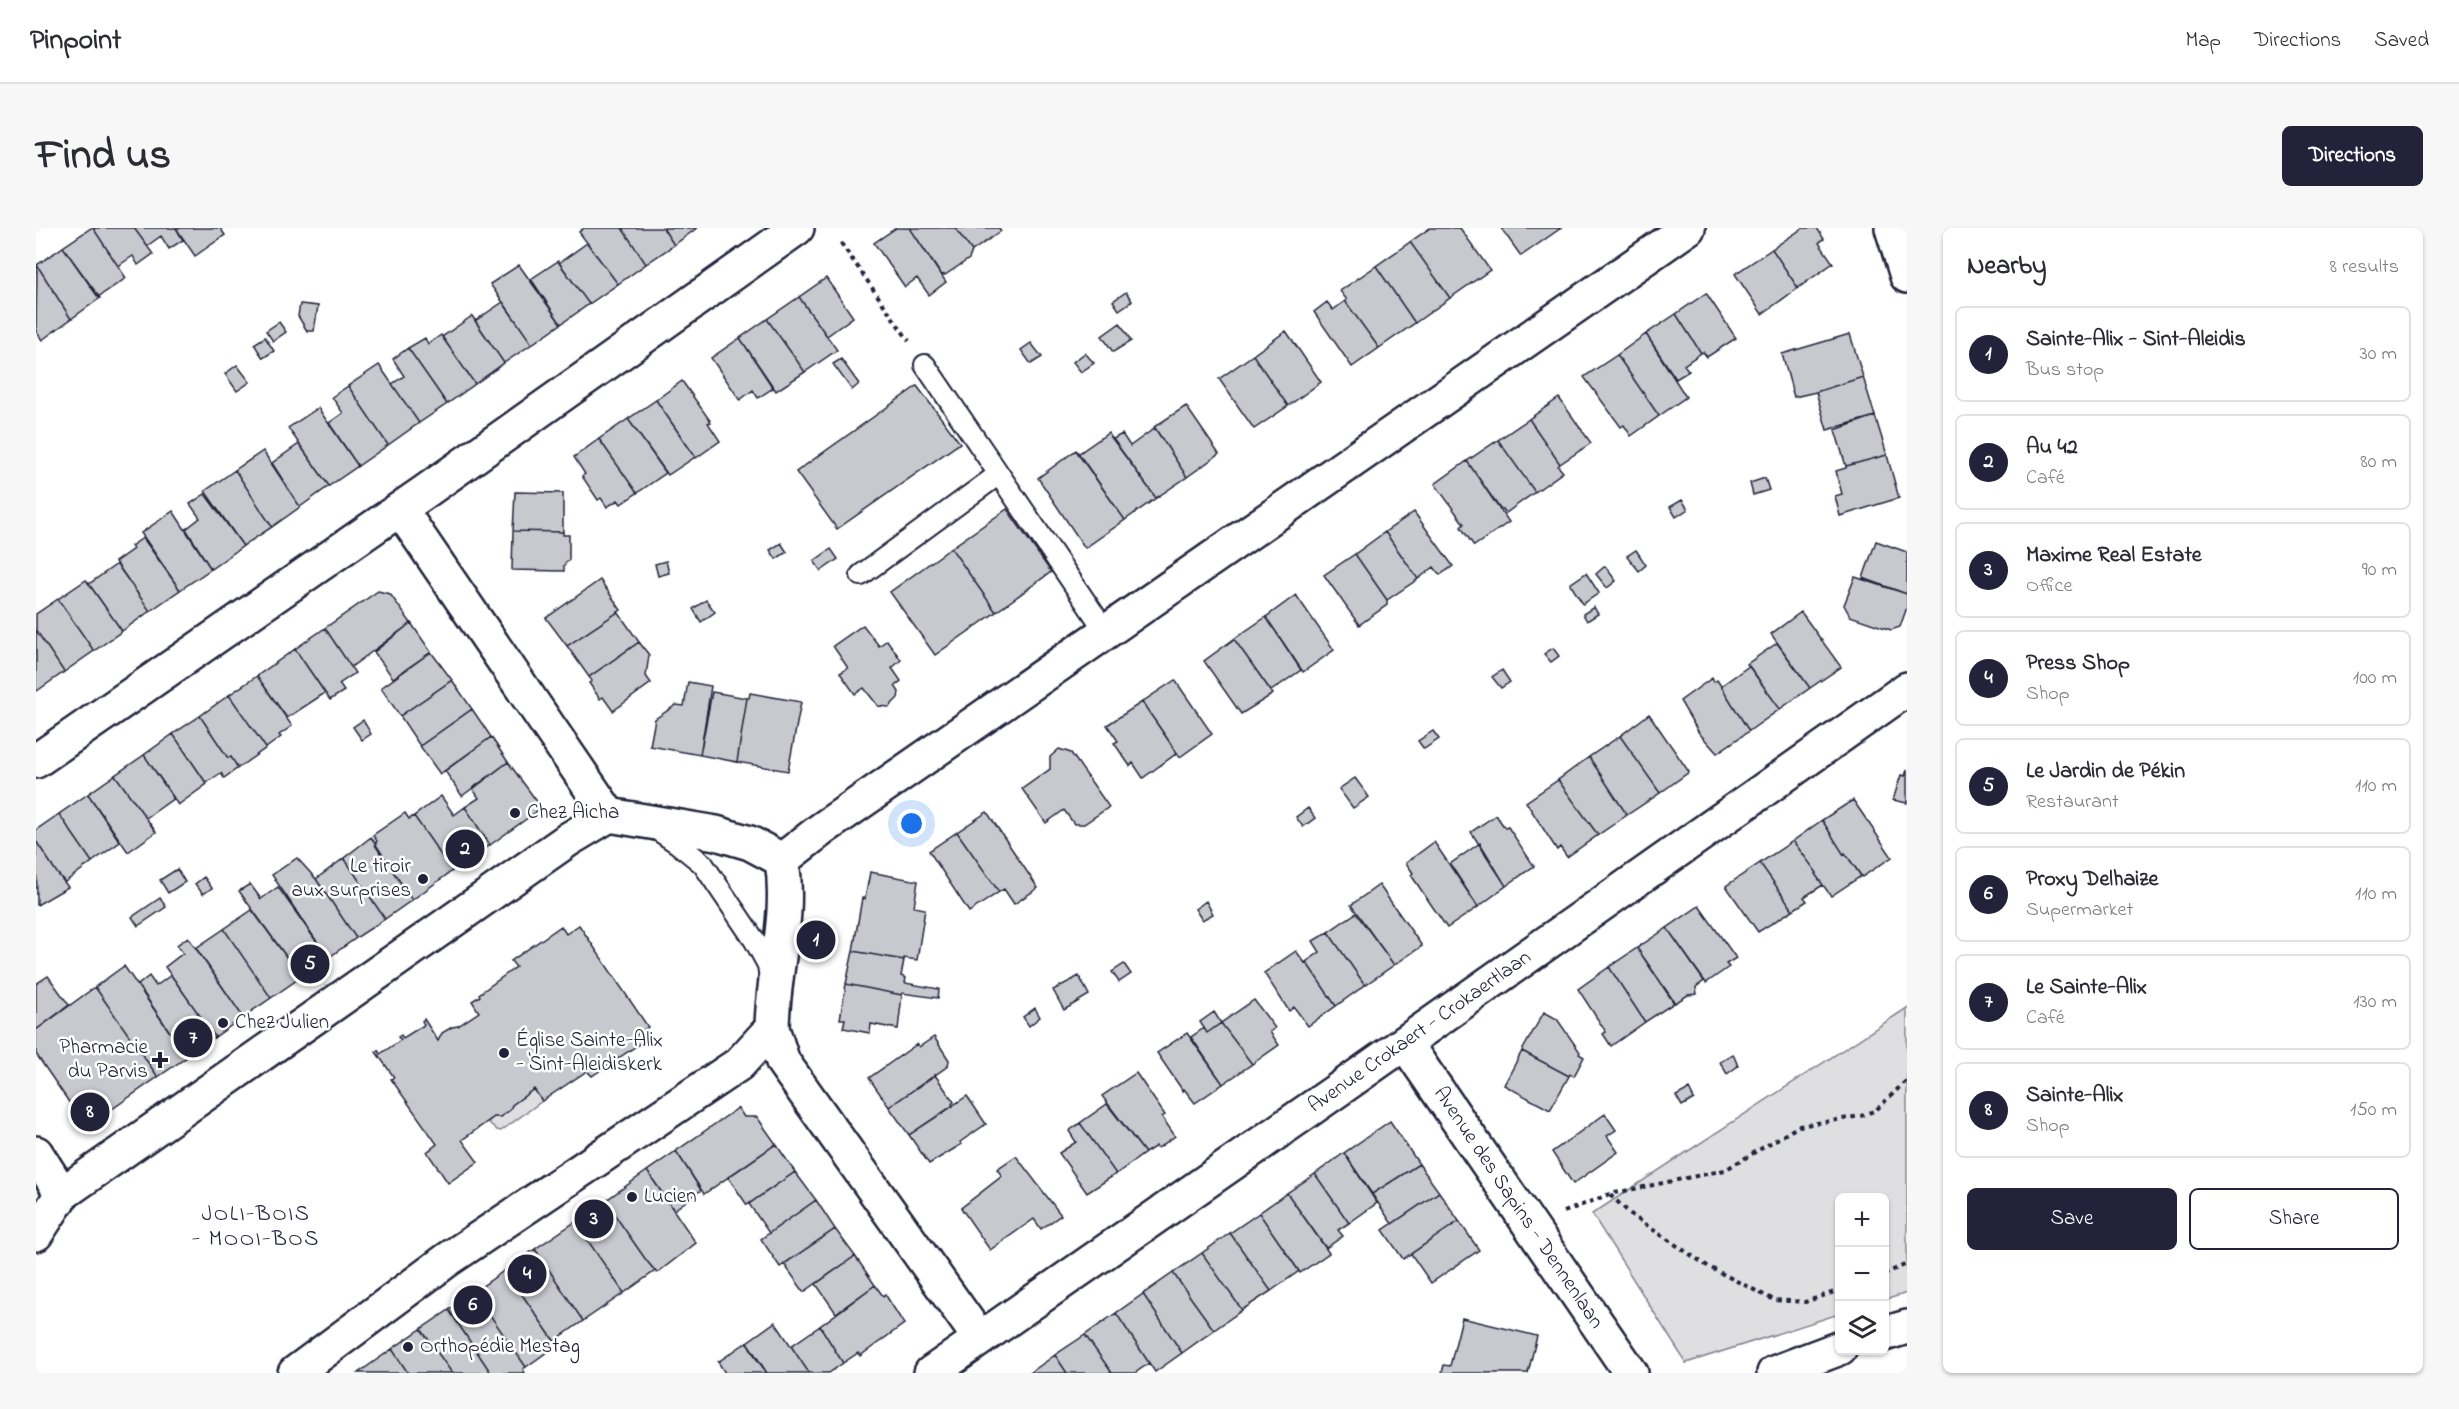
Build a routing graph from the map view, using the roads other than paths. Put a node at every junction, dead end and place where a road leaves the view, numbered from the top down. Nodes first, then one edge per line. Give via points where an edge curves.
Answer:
1 (797, 228) edge
2 (1688, 228) edge
3 (1893, 228) edge
4 (1907, 276) edge
5 (925, 365) road end
6 (999, 474) junction
7 (400, 509) junction
8 (861, 575) dead end
9 (1106, 632) junction
10 (1907, 689) edge
11 (36, 761) edge
12 (609, 815) junction
13 (644, 821) junction
14 (782, 860) junction
15 (772, 993) junction
16 (772, 1028) junction
17 (1405, 1043) junction
18 (36, 1154) edge
19 (62, 1194) junction
20 (36, 1234) edge
21 (1907, 1327) edge
22 (1889, 1332) edge
23 (980, 1339) junction
24 (1835, 1350) edge
25 (295, 1373) edge
26 (932, 1373) edge
27 (1631, 1373) edge
28 (1774, 1373) edge

1 - 7 street
2 - 9 street
3 - 4 street
5 - 6 lane
6 - 8 lane
6 - 9 lane
7 - 11 street
7 - 12 street
9 - 14 street
10 - 17 street, Avenue Crokaert - Crokaertlaan
12 - 13 street
12 - 19 street via 569,839
13 - 14 street via 716,833 750,843
13 - 15 lane via 703,864 756,941 768,965
14 - 15 street via 786,887 784,926
15 - 16 street
16 - 23 street via 783,1062
16 - 25 street via 739,1064 447,1260
17 - 23 street, Avenue Crokaert - Crokaertlaan
17 - 27 street, Avenue des Sapins - Dennenlaan
18 - 19 street
19 - 20 street
21 - 22 street
23 - 26 street, Avenue Crokaert - Crokaertlaan
24 - 28 street

